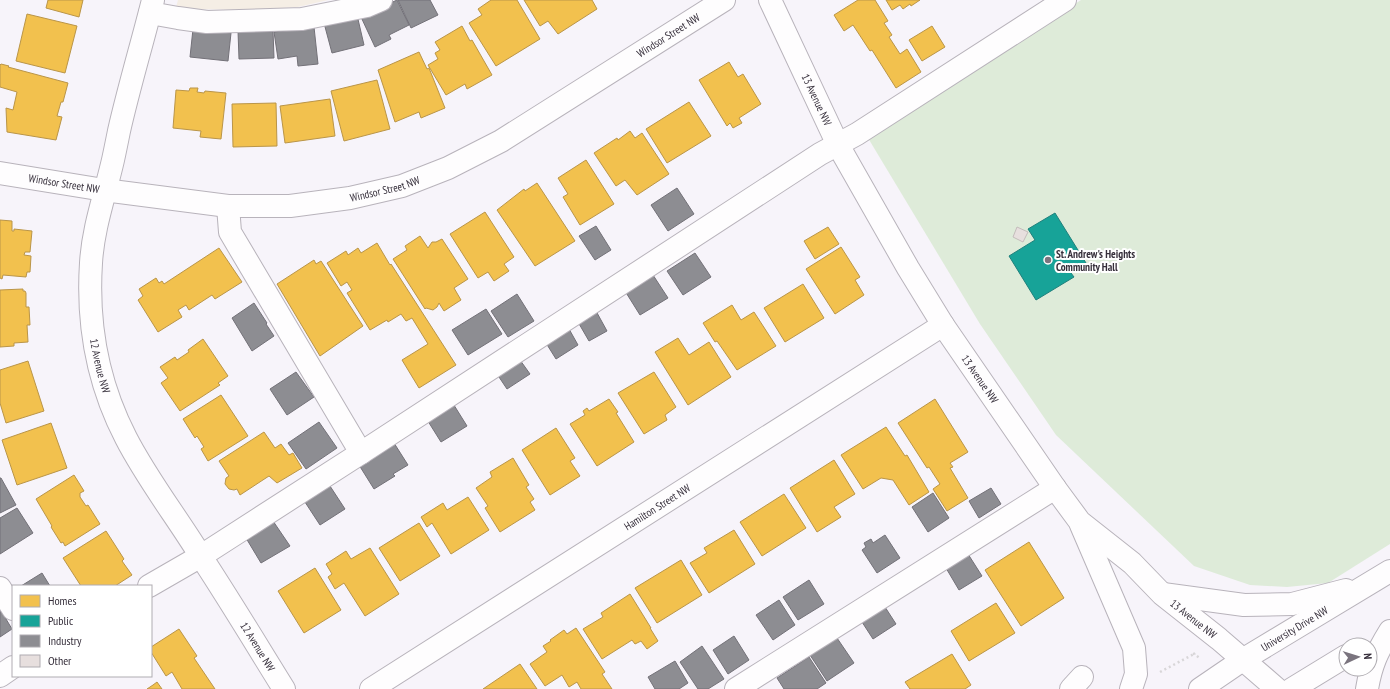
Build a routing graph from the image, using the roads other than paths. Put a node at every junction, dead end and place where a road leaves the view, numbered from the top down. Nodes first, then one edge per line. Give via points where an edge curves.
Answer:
1 (381, 0) edge
2 (724, 0) edge
3 (770, 0) edge
4 (1065, 0) edge
5 (151, 6) edge
6 (838, 145) junction
7 (0, 173) edge
8 (104, 190) junction
9 (228, 206) junction
10 (943, 325) junction
11 (361, 453) junction
12 (1055, 488) junction
13 (1080, 522) junction
14 (201, 556) junction
15 (1390, 571) edge
16 (151, 585) edge
17 (1369, 585) junction
18 (0, 588) edge
19 (1162, 594) junction
20 (12, 607) edge
21 (1390, 630) edge
22 (1377, 637) edge
23 (1244, 659) junction
24 (1338, 661) edge
25 (12, 668) edge
26 (0, 676) edge
27 (284, 689) edge
28 (371, 689) edge
29 (736, 689) edge
30 (1131, 689) edge
31 (1200, 689) edge
32 (1277, 689) edge
33 (1292, 689) edge
34 (1367, 689) edge

1 - 5 street via 368,6 302,19 207,22 178,18
2 - 9 street, Windsor Street NW via 501,141 448,168 402,186 350,198 290,206
3 - 6 street, 13 Avenue NW
4 - 6 street
5 - 8 street, 12 Avenue NW
6 - 10 street, 13 Avenue NW
6 - 11 street via 820,154
7 - 8 street, Windsor Street NW
8 - 9 street, Windsor Street NW
8 - 14 street, 12 Avenue NW via 95,232 90,291 92,329 103,382 126,438
9 - 11 street via 230,232
10 - 12 street, 13 Avenue NW
10 - 28 street, Hamilton Street NW
11 - 14 street
12 - 13 street, 13 Avenue NW
12 - 29 street
13 - 19 street, 13 Avenue NW via 1132,563
13 - 30 street via 1134,648 1136,674
14 - 16 street
14 - 27 street, 12 Avenue NW
15 - 17 street, University Drive NW
17 - 19 street via 1292,604 1244,605
17 - 23 street, University Drive NW
18 - 20 street
19 - 23 street, 13 Avenue NW
21 - 22 street
21 - 34 street via 1370,671
23 - 31 street, University Drive NW
23 - 32 street, 13 Avenue NW
24 - 33 street
25 - 26 street

